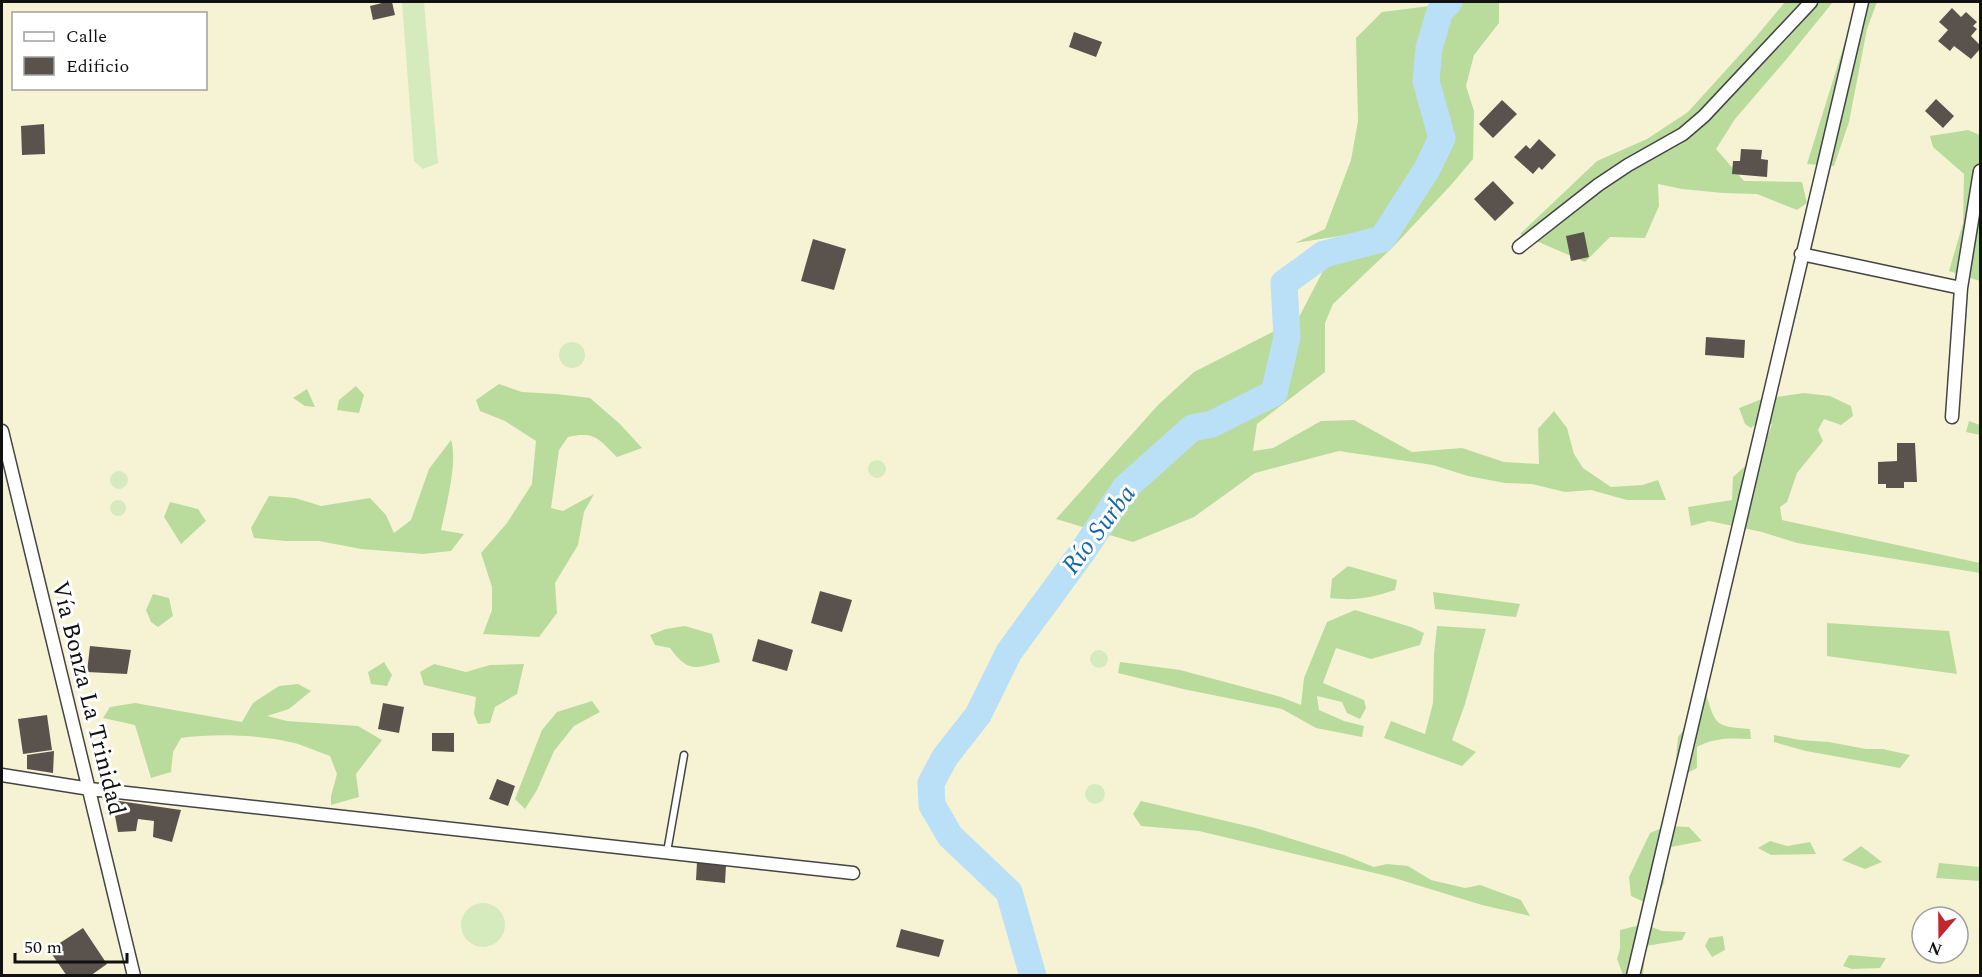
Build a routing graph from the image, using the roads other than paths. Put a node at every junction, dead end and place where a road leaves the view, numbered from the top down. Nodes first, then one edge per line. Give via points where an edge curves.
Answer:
1 (1811, 2) edge
2 (1862, 2) edge
3 (1980, 171) edge
4 (1519, 247) dead end
5 (1801, 254) junction
6 (1961, 288) junction
7 (1952, 417) dead end
8 (2, 431) edge
9 (684, 754) dead end
10 (2, 775) edge
11 (90, 789) junction
12 (667, 852) junction
13 (853, 873) dead end
14 (135, 975) edge
15 (1633, 975) edge

1 - 4 street via 1683,135 1598,185
2 - 5 street
3 - 6 street
5 - 6 street
5 - 15 street
6 - 7 street
8 - 11 street, Vía Bonza La Trinidad
9 - 12 lane
10 - 11 street
11 - 12 street
11 - 14 street, Vía Bonza La Trinidad
12 - 13 street

